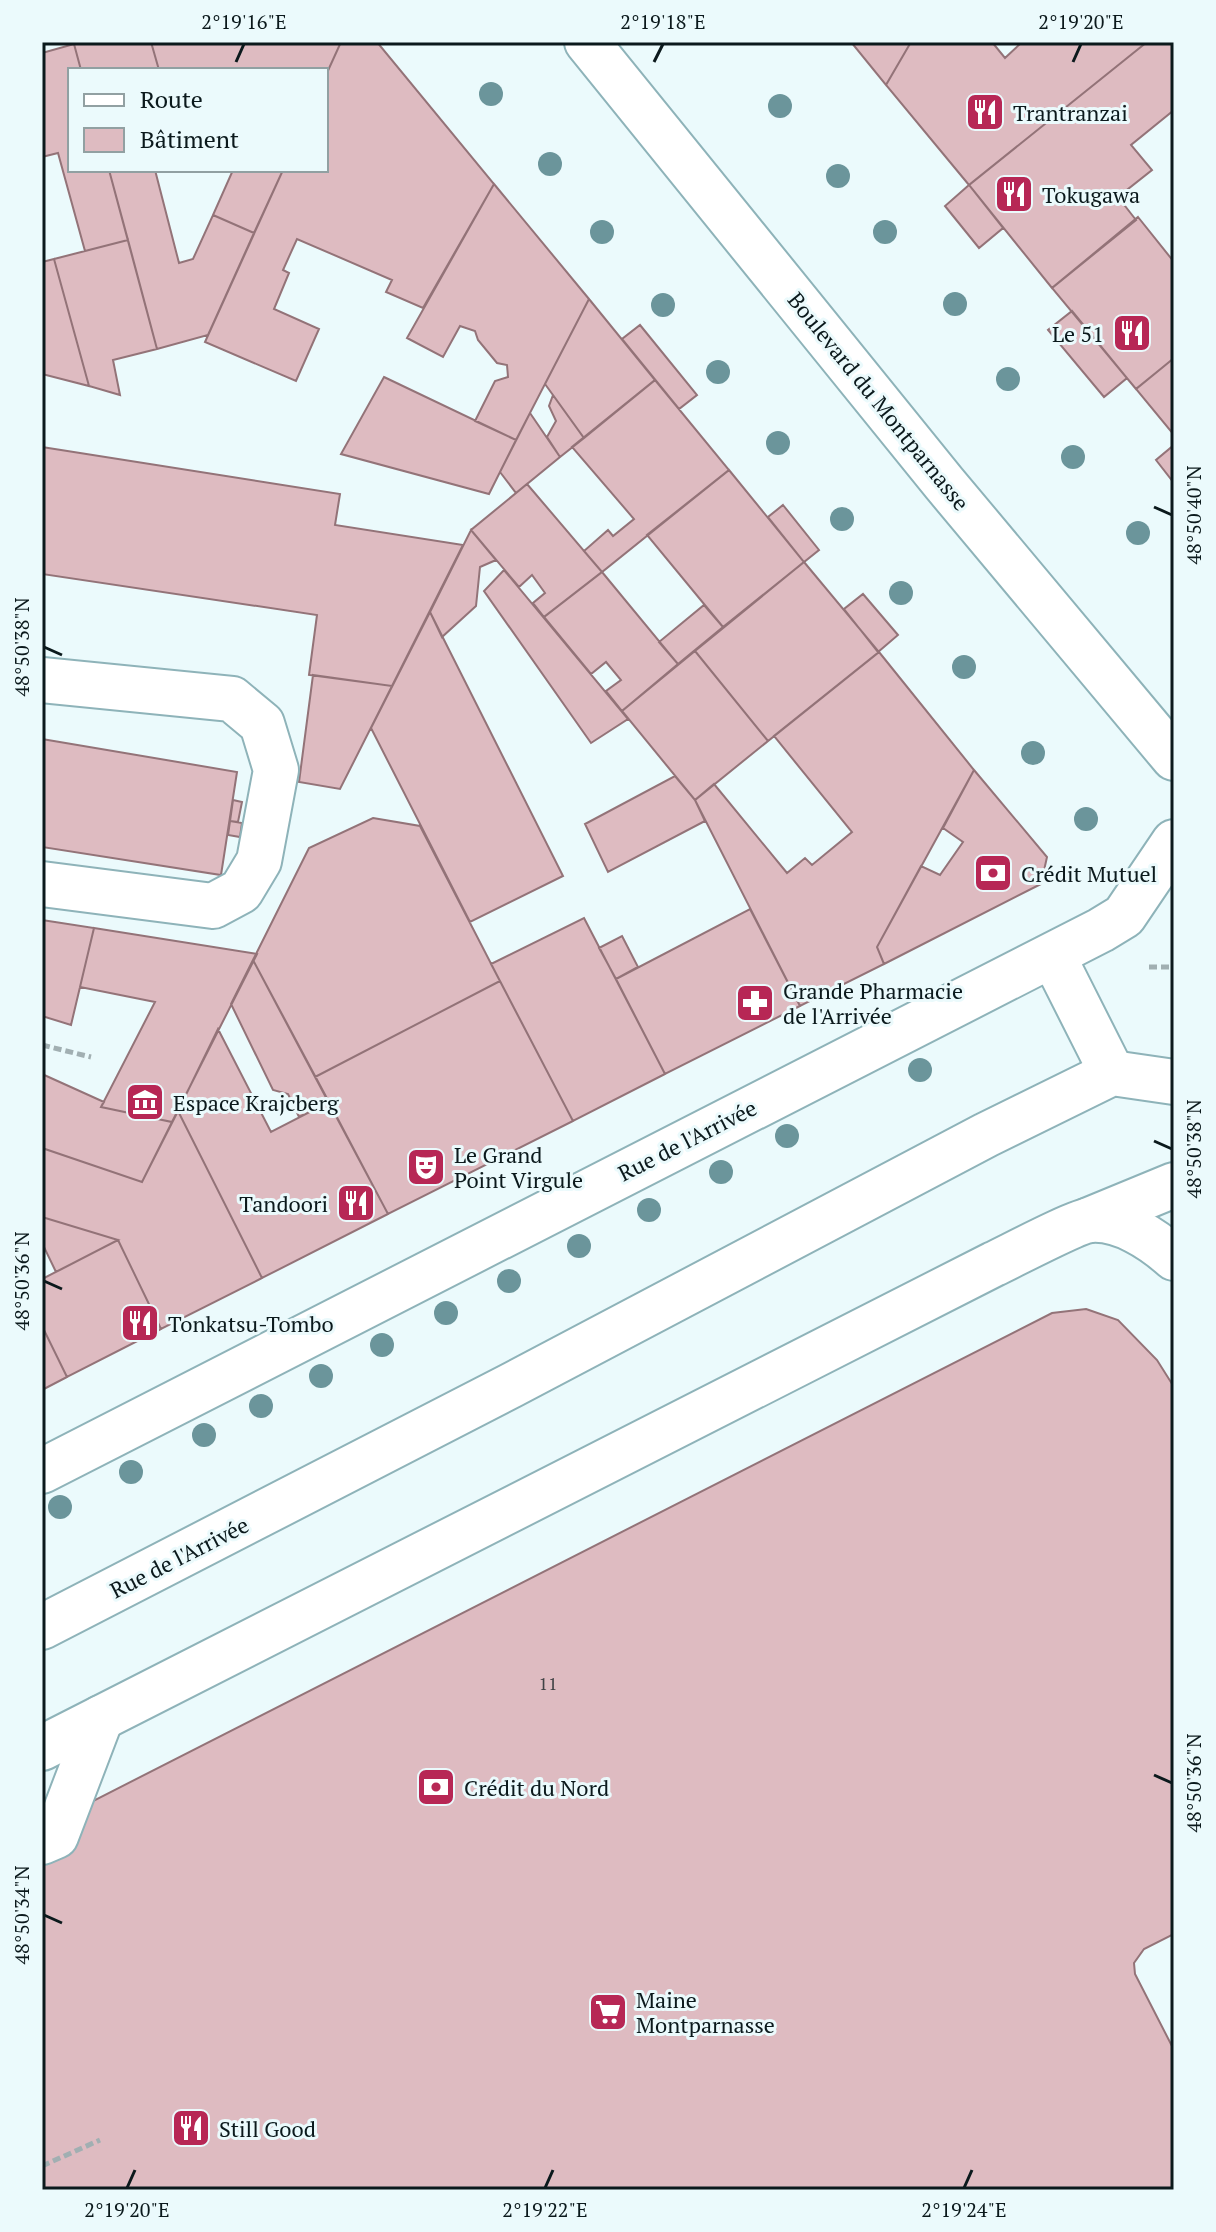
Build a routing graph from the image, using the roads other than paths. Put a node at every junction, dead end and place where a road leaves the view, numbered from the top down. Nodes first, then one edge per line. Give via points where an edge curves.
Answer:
1 (587, 42) edge
2 (42, 680) edge
3 (1174, 758) edge
4 (1174, 842) edge
5 (42, 884) edge
6 (1053, 956) junction
7 (1112, 1073) junction
8 (1174, 1082) edge
9 (1174, 1185) edge
10 (1089, 1220) junction
11 (1174, 1258) edge
12 (42, 1471) edge
13 (42, 1627) edge
14 (101, 1718) junction
15 (42, 1748) edge
16 (42, 1842) edge

1 - 3 main road, Boulevard du Montparnasse
2 - 5 main road via 232,699 262,724 276,770 259,861 241,891 213,906
4 - 6 main road, Rue de l'Arrivée via 1124,916
6 - 7 main road
6 - 12 main road, Rue de l'Arrivée
7 - 8 main road
7 - 13 main road, Rue de l'Arrivée
9 - 10 main road
10 - 11 main road via 1130,1227
10 - 14 main road
14 - 15 main road
14 - 16 main road via 56,1836

